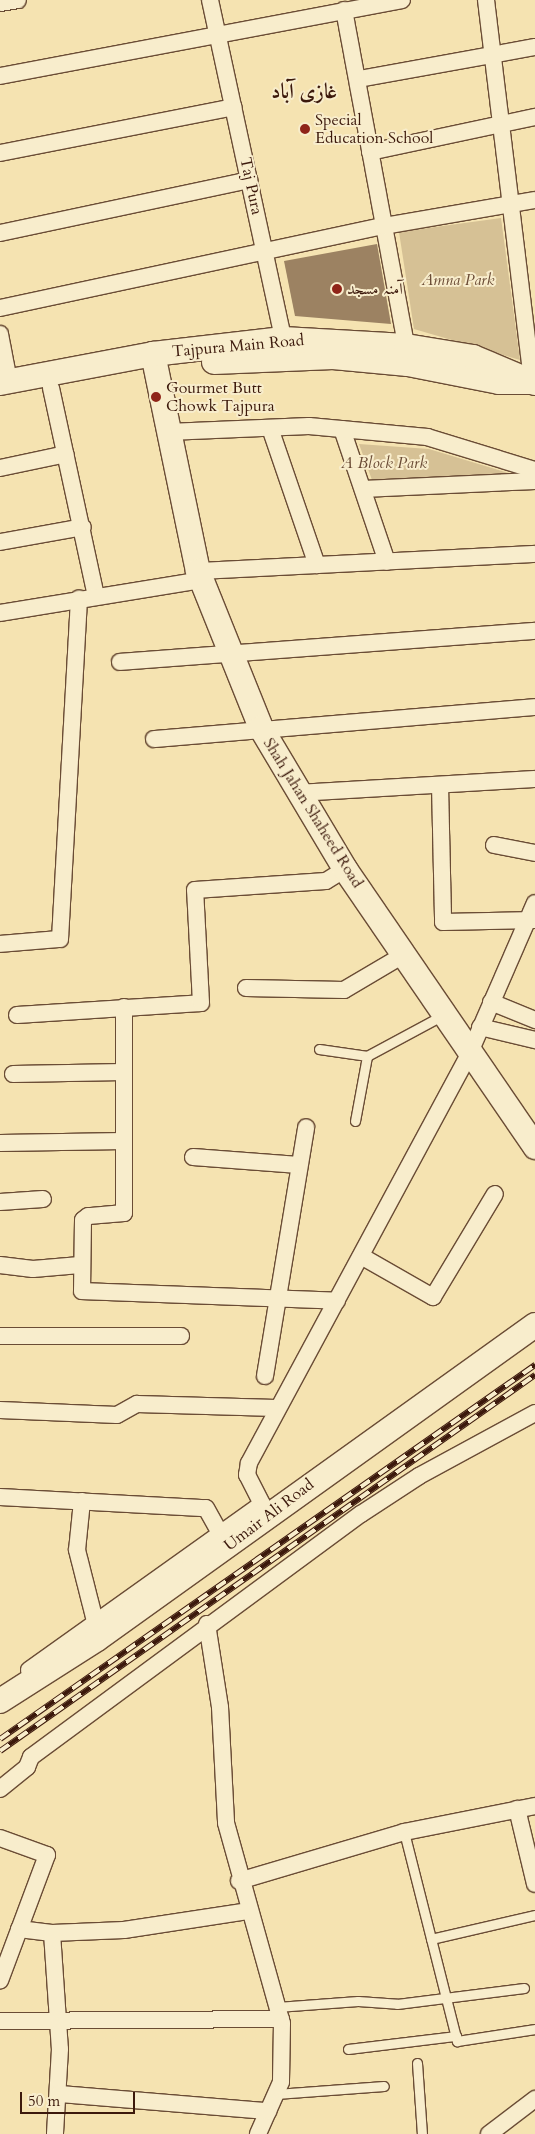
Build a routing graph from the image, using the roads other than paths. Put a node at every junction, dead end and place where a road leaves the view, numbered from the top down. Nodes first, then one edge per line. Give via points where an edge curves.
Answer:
1 (18, 0) edge
2 (210, 0) edge
3 (402, 0) edge
4 (486, 0) edge
5 (0, 3) edge
6 (344, 10) junction
7 (218, 33) junction
8 (535, 47) edge
9 (494, 53) junction
10 (0, 76) edge
11 (359, 79) junction
12 (234, 107) junction
13 (535, 117) edge
14 (502, 123) junction
15 (370, 152) junction
16 (0, 154) edge
17 (249, 180) junction
18 (535, 200) edge
19 (510, 205) junction
20 (384, 226) junction
21 (0, 233) edge
22 (265, 253) junction
23 (0, 308) edge
24 (0, 334) edge
25 (282, 339) junction
26 (406, 346) junction
27 (155, 362) junction
28 (534, 382) edge
29 (3, 387) edge
30 (51, 388) junction
31 (270, 428) junction
32 (342, 429) junction
33 (168, 432) junction
34 (66, 454) junction
35 (0, 468) edge
36 (535, 470) edge
37 (535, 481) edge
38 (363, 489) junction
39 (83, 527) junction
40 (0, 542) edge
41 (535, 554) edge
42 (387, 562) junction
43 (317, 565) junction
44 (200, 576) junction
45 (96, 596) junction
46 (79, 598) junction
47 (0, 612) edge
48 (535, 631) edge
49 (230, 655) junction
50 (120, 662) dead end
51 (535, 707) edge
52 (261, 728) junction
53 (154, 739) dead end
54 (535, 779) edge
55 (440, 785) junction
56 (297, 794) junction
57 (494, 845) dead end
58 (535, 853) edge
59 (345, 869) junction
60 (533, 913) edge
61 (0, 944) edge
62 (405, 954) junction
63 (246, 988) dead end
64 (491, 1002) junction
65 (124, 1008) junction
66 (445, 1014) junction
67 (17, 1015) dead end
68 (535, 1020) edge
69 (480, 1027) junction
70 (535, 1040) edge
71 (319, 1049) dead end
72 (470, 1050) junction
73 (367, 1056) junction
74 (124, 1072) junction
75 (13, 1074) dead end
76 (355, 1121) dead end
77 (306, 1127) dead end
78 (124, 1141) junction
79 (0, 1142) edge
80 (535, 1147) edge
81 (193, 1157) dead end
82 (299, 1165) junction
83 (495, 1194) dead end
84 (43, 1199) dead end
85 (0, 1202) edge
86 (361, 1256) junction
87 (0, 1265) edge
88 (80, 1265) junction
89 (278, 1296) junction
90 (337, 1300) junction
91 (535, 1325) edge
92 (0, 1336) edge
93 (181, 1336) dead end
94 (265, 1376) dead end
95 (276, 1408) junction
96 (0, 1410) edge
97 (535, 1413) edge
98 (0, 1497) edge
99 (82, 1501) junction
100 (268, 1506) junction
101 (219, 1531) junction
102 (95, 1621) junction
103 (207, 1624) junction
104 (0, 1691) edge
105 (0, 1701) edge
106 (0, 1790) edge
107 (535, 1806) edge
108 (517, 1809) junction
109 (404, 1832) junction
110 (0, 1838) edge
111 (239, 1881) junction
112 (535, 1884) edge
113 (248, 1911) junction
114 (535, 1915) edge
115 (19, 1929) junction
116 (52, 1933) junction
117 (431, 1939) junction
118 (0, 1981) edge
119 (524, 1988) dead end
120 (446, 1999) junction
121 (279, 2013) junction
122 (58, 2020) junction
123 (0, 2021) edge
124 (535, 2029) edge
125 (456, 2036) junction
126 (348, 2049) dead end
127 (417, 2063) dead end
128 (384, 2086) dead end
129 (59, 2094) junction
130 (276, 2094) junction
131 (535, 2099) edge
132 (268, 2111) junction
133 (55, 2134) edge
134 (258, 2134) edge
135 (422, 2134) edge
136 (489, 2134) edge

1 - 5 street
2 - 7 street, Taj Pura
3 - 6 street
4 - 9 street
6 - 7 street
6 - 11 street
7 - 10 street
7 - 12 street, Taj Pura
8 - 9 street
9 - 11 street
9 - 14 street
11 - 15 street
12 - 16 street
12 - 17 street, Taj Pura
13 - 14 street
14 - 15 street
14 - 19 street
15 - 20 street
17 - 21 street
17 - 22 street, Taj Pura
18 - 19 street
19 - 20 street
19 - 28 street
20 - 22 street
20 - 26 street
22 - 23 street
22 - 25 street, Taj Pura
24 - 29 street
25 - 26 street, Tajpura Main Road
25 - 27 street, Tajpura Main Road
26 - 28 street, Tajpura Main Road via 472,357
27 - 28 street, Tajpura Main Road via 332,356 408,364 499,382
27 - 29 street, Tajpura Main Road
27 - 30 street, Tajpura Main Road
27 - 33 street, Shah Jahan Shaheed Road
29 - 30 street, Tajpura Main Road
30 - 34 street
31 - 32 street
31 - 33 street
31 - 43 street
32 - 36 street via 427,437
32 - 38 street
33 - 44 street, Shah Jahan Shaheed Road
34 - 35 street
34 - 39 street
37 - 38 street
38 - 42 street
39 - 40 street
39 - 45 street
41 - 42 street
42 - 43 street
43 - 44 street
44 - 45 street
44 - 49 street, Shah Jahan Shaheed Road
45 - 46 street
46 - 47 street
46 - 61 street via 60,939
48 - 49 street
49 - 50 street
49 - 52 street, Shah Jahan Shaheed Road
51 - 52 street
52 - 53 street
52 - 56 street, Shah Jahan Shaheed Road
54 - 55 street
55 - 56 street
55 - 60 street via 443,922
56 - 59 street, Shah Jahan Shaheed Road
57 - 58 street
59 - 62 street, Shah Jahan Shaheed Road
59 - 65 street via 326,881 194,890 201,1004
60 - 64 street
62 - 63 street via 344,990
62 - 66 street, Shah Jahan Shaheed Road
64 - 68 street
64 - 69 street
65 - 67 street
65 - 74 street
66 - 72 street, Shah Jahan Shaheed Road
66 - 73 lane
69 - 70 street
69 - 72 street
71 - 73 lane
72 - 80 street, Shah Jahan Shaheed Road
72 - 86 street
73 - 76 lane
74 - 75 street
74 - 78 street
77 - 82 street
78 - 79 street
78 - 88 street via 124,1216 85,1217
81 - 82 street
82 - 89 street
83 - 86 street via 433,1297
84 - 85 street
86 - 90 street
87 - 88 street via 33,1269
88 - 89 street via 82,1291 87,1292
89 - 90 street
89 - 94 street
90 - 95 street
91 - 100 street, Umair Ali Road
92 - 93 street
95 - 96 street via 137,1404 117,1415
95 - 100 street via 247,1475
97 - 103 street via 419,1476
98 - 99 street
99 - 101 street via 206,1508
99 - 102 street via 77,1550
100 - 101 street
100 - 105 street, Umair Ali Road via 105,1633
101 - 102 street
102 - 104 street
103 - 106 street via 103,1708 31,1757 27,1767
103 - 111 street via 220,1707 226,1823
107 - 108 street
108 - 109 street
108 - 112 street
109 - 111 street
109 - 117 lane
110 - 115 street via 47,1855
111 - 113 street
113 - 116 street via 124,1930
113 - 121 street
114 - 117 lane
115 - 116 street
115 - 118 street
116 - 122 street
117 - 120 lane
119 - 120 lane
120 - 121 lane
120 - 125 lane
121 - 122 street
121 - 130 street via 284,2059
122 - 123 street
122 - 129 street
124 - 125 lane via 457,2041
125 - 126 lane
127 - 135 lane
128 - 130 lane
129 - 132 street
129 - 133 street
130 - 132 street
131 - 136 street
132 - 134 street

